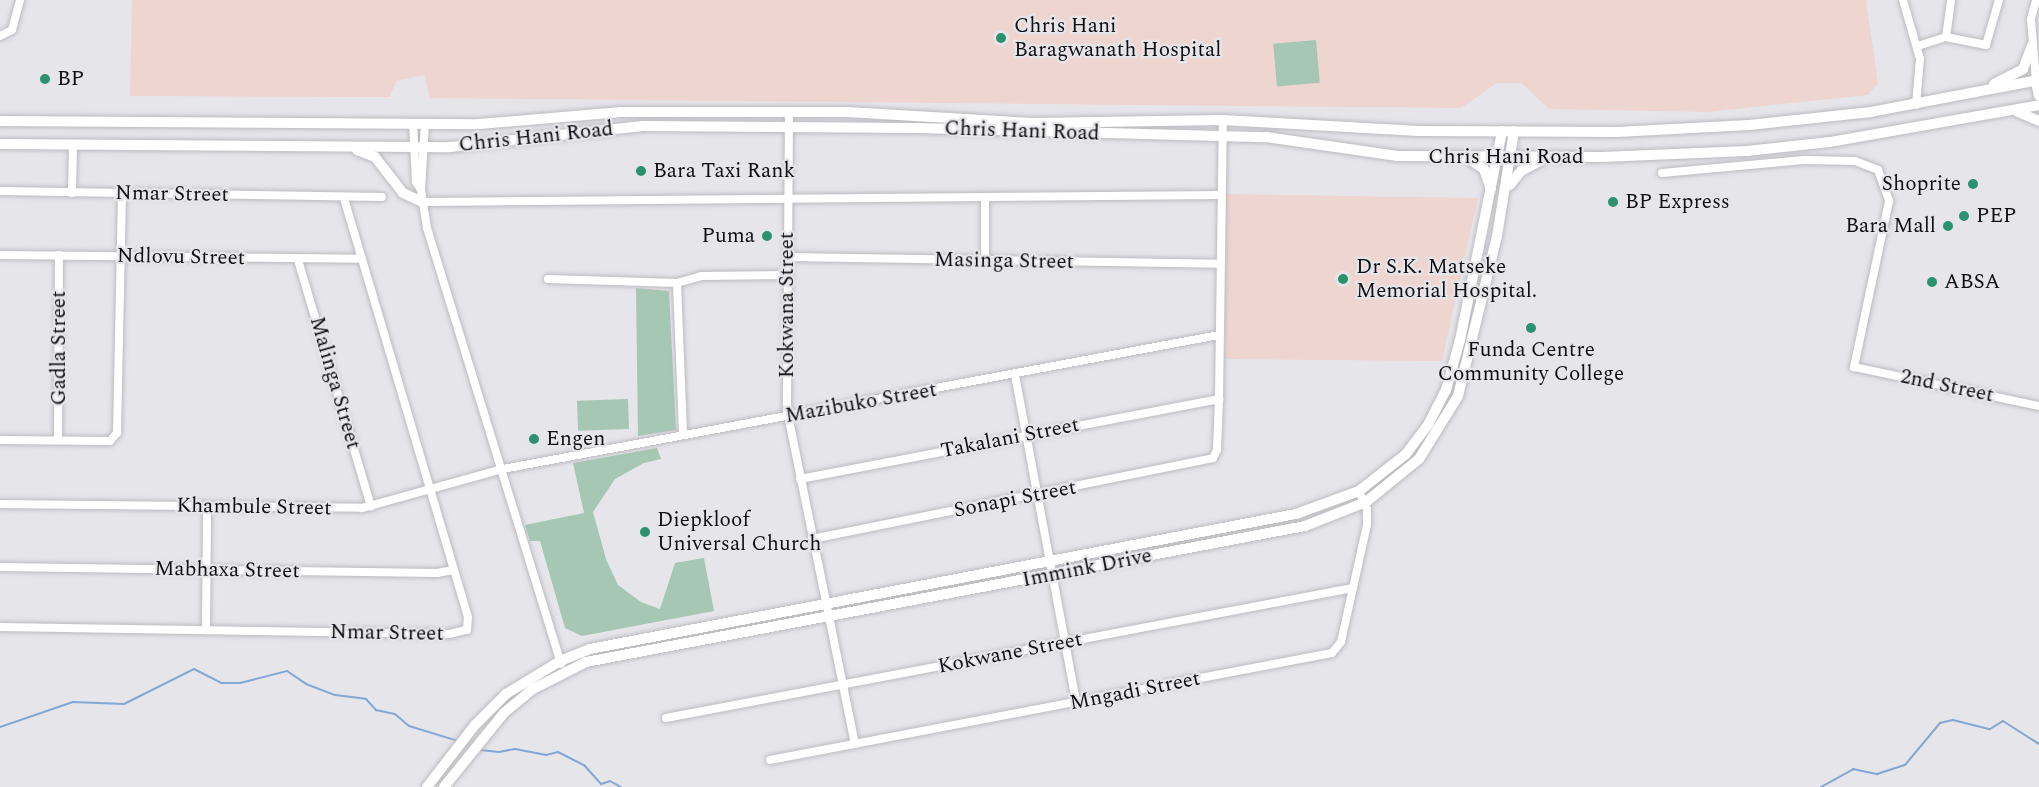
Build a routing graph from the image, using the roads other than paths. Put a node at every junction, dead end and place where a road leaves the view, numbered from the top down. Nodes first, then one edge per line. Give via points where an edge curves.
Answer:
1 (20, 0) edge
2 (1903, 0) edge
3 (1951, 0) edge
4 (1999, 0) edge
5 (2036, 0) edge
6 (2039, 9) edge
7 (0, 36) edge
8 (1946, 37) junction
9 (1917, 46) junction
10 (2032, 46) junction
11 (2038, 81) edge
12 (1978, 92) junction
13 (2039, 96) edge
14 (1916, 105) junction
15 (2039, 105) edge
16 (2009, 110) junction
17 (726, 112) junction
18 (789, 112) junction
19 (1223, 120) junction
20 (0, 121) edge
21 (2039, 121) edge
22 (413, 123) junction
23 (425, 123) junction
24 (789, 128) junction
25 (1508, 131) junction
26 (1222, 135) junction
27 (0, 144) edge
28 (73, 145) junction
29 (420, 146) junction
30 (348, 147) junction
31 (1462, 156) junction
32 (1500, 157) junction
33 (1512, 157) junction
34 (1550, 157) junction
35 (1662, 173) dead end
36 (0, 191) edge
37 (1492, 192) junction
38 (72, 193) junction
39 (1506, 193) junction
40 (122, 194) junction
41 (1221, 195) junction
42 (382, 197) dead end
43 (986, 197) junction
44 (344, 198) junction
45 (788, 198) junction
46 (422, 202) junction
47 (0, 255) edge
48 (59, 255) junction
49 (121, 256) junction
50 (788, 257) junction
51 (363, 259) junction
52 (298, 260) junction
53 (986, 260) junction
54 (1220, 264) junction
55 (787, 275) junction
56 (548, 279) dead end
57 (677, 284) junction
58 (1219, 335) junction
59 (1015, 375) junction
60 (1219, 399) junction
61 (2039, 406) edge
62 (788, 416) junction
63 (1025, 434) junction
64 (683, 435) junction
65 (0, 440) edge
66 (58, 440) junction
67 (503, 469) junction
68 (800, 479) junction
69 (430, 490) junction
70 (1359, 491) junction
71 (1037, 494) junction
72 (1366, 502) junction
73 (0, 504) edge
74 (371, 506) junction
75 (207, 507) junction
76 (812, 539) junction
77 (1051, 561) junction
78 (0, 567) edge
79 (207, 569) junction
80 (454, 570) junction
81 (1053, 574) junction
82 (1353, 588) junction
83 (825, 603) junction
84 (828, 617) junction
85 (0, 627) edge
86 (206, 629) junction
87 (1065, 642) junction
88 (562, 666) junction
89 (841, 685) junction
90 (1076, 702) junction
91 (666, 718) dead end
92 (855, 743) junction
93 (770, 760) dead end
94 (427, 787) edge
95 (444, 787) edge

1 - 7 street via 12,30
2 - 9 street
3 - 8 street
4 - 8 street via 1986,45
5 - 6 street
5 - 10 street via 2031,12
8 - 9 street
9 - 14 street via 1921,76
10 - 11 street
10 - 12 main road via 2030,57 2018,73
11 - 12 main road, Chris Hani Road
11 - 13 main road
12 - 14 main road, Chris Hani Road
14 - 25 main road, Chris Hani Road via 1706,128
15 - 16 main road, Chris Hani Road
16 - 21 main road via 2032,115
16 - 34 main road, Chris Hani Road via 1841,140 1747,151
17 - 18 main road, Chris Hani Road
17 - 23 main road, Chris Hani Road via 621,112 514,123
17 - 24 main road via 778,118
18 - 19 main road, Chris Hani Road via 917,114 1033,123
18 - 24 street, Kokwana Street
19 - 25 main road, Chris Hani Road via 1419,131
19 - 26 street
20 - 22 main road, Chris Hani Road
22 - 23 main road, Chris Hani Road
22 - 29 street
23 - 29 street
24 - 26 main road, Chris Hani Road
24 - 29 main road, Chris Hani Road via 643,126 463,146
24 - 45 street, Kokwana Street
25 - 32 main road
25 - 33 main road, Immink Drive
26 - 31 main road, Chris Hani Road via 1266,137 1398,156
26 - 41 street
27 - 28 main road, Chris Hani Road
28 - 30 main road, Chris Hani Road
28 - 38 street
29 - 30 main road, Chris Hani Road
29 - 46 street
30 - 46 main road via 375,157 403,194
31 - 32 main road, Chris Hani Road
31 - 37 main road via 1481,165
32 - 33 main road, Chris Hani Road
32 - 37 main road
33 - 34 main road, Chris Hani Road
33 - 39 main road, Immink Drive
34 - 39 main road via 1516,174
35 - 61 street, 2nd Street via 1806,160 1855,161 1878,170 1889,201 1854,367
36 - 38 street, Nmar Street
37 - 70 main road, Immink Drive via 1446,390 1428,425 1406,454
38 - 40 street, Nmar Street
39 - 72 main road, Immink Drive via 1458,396 1419,459
40 - 44 street, Nmar Street
40 - 49 street
41 - 43 street
41 - 54 street
42 - 44 street, Nmar Street
43 - 45 street
43 - 53 street
44 - 51 street, Nmar Street
45 - 46 street
45 - 50 street, Kokwana Street
46 - 67 street
47 - 48 street, Ndlovu Street
48 - 49 street, Ndlovu Street
48 - 66 street, Gadla Street
49 - 52 street, Ndlovu Street
49 - 66 street via 117,433 110,441
50 - 53 street, Masinga Street
50 - 55 street, Kokwana Street
51 - 52 street, Ndlovu Street
51 - 69 street, Nmar Street
52 - 74 street, Malinga Street
53 - 54 street, Masinga Street
54 - 58 street
55 - 57 street via 701,276
55 - 62 street, Kokwana Street
56 - 57 street
57 - 64 street
58 - 59 street, Mazibuko Street
58 - 60 street
59 - 62 street, Mazibuko Street
59 - 63 street
60 - 63 street, Takalani Street
60 - 71 street, Sonapi Street via 1215,455 1207,462
62 - 64 street, Mazibuko Street
62 - 68 street, Kokwana Street
63 - 68 street, Takalani Street
63 - 71 street
64 - 67 street, Mazibuko Street
65 - 66 street
67 - 69 street, Khambule Street
67 - 88 street
68 - 76 street, Kokwana Street
69 - 74 street, Khambule Street
69 - 80 street, Nmar Street
70 - 72 street
70 - 77 main road, Immink Drive via 1296,514
71 - 76 street, Sonapi Street
71 - 77 street
72 - 81 main road, Immink Drive via 1305,526
72 - 82 street, Mngadi Street via 1367,525
73 - 75 street, Khambule Street
74 - 75 street, Khambule Street
75 - 79 street
76 - 83 street, Kokwana Street
77 - 81 street
77 - 83 main road, Immink Drive
78 - 79 street, Mabhaxa Street
79 - 80 street, Mabhaxa Street
79 - 86 street
80 - 86 street, Nmar Street via 469,623 459,634
81 - 84 main road, Immink Drive
81 - 87 street
82 - 87 street, Kokwane Street
82 - 90 street, Mngadi Street via 1341,642 1332,653
83 - 84 street, Kokwana Street
83 - 88 main road, Immink Drive via 607,644
84 - 88 main road, Immink Drive
84 - 89 street, Kokwana Street
85 - 86 street, Nmar Street
87 - 89 street, Kokwane Street
87 - 90 street
88 - 94 main road, Immink Drive via 506,694
88 - 95 main road, Immink Drive via 504,713
89 - 91 street, Kokwane Street
89 - 92 street, Kokwana Street
90 - 92 street, Mngadi Street
92 - 93 street, Mngadi Street

